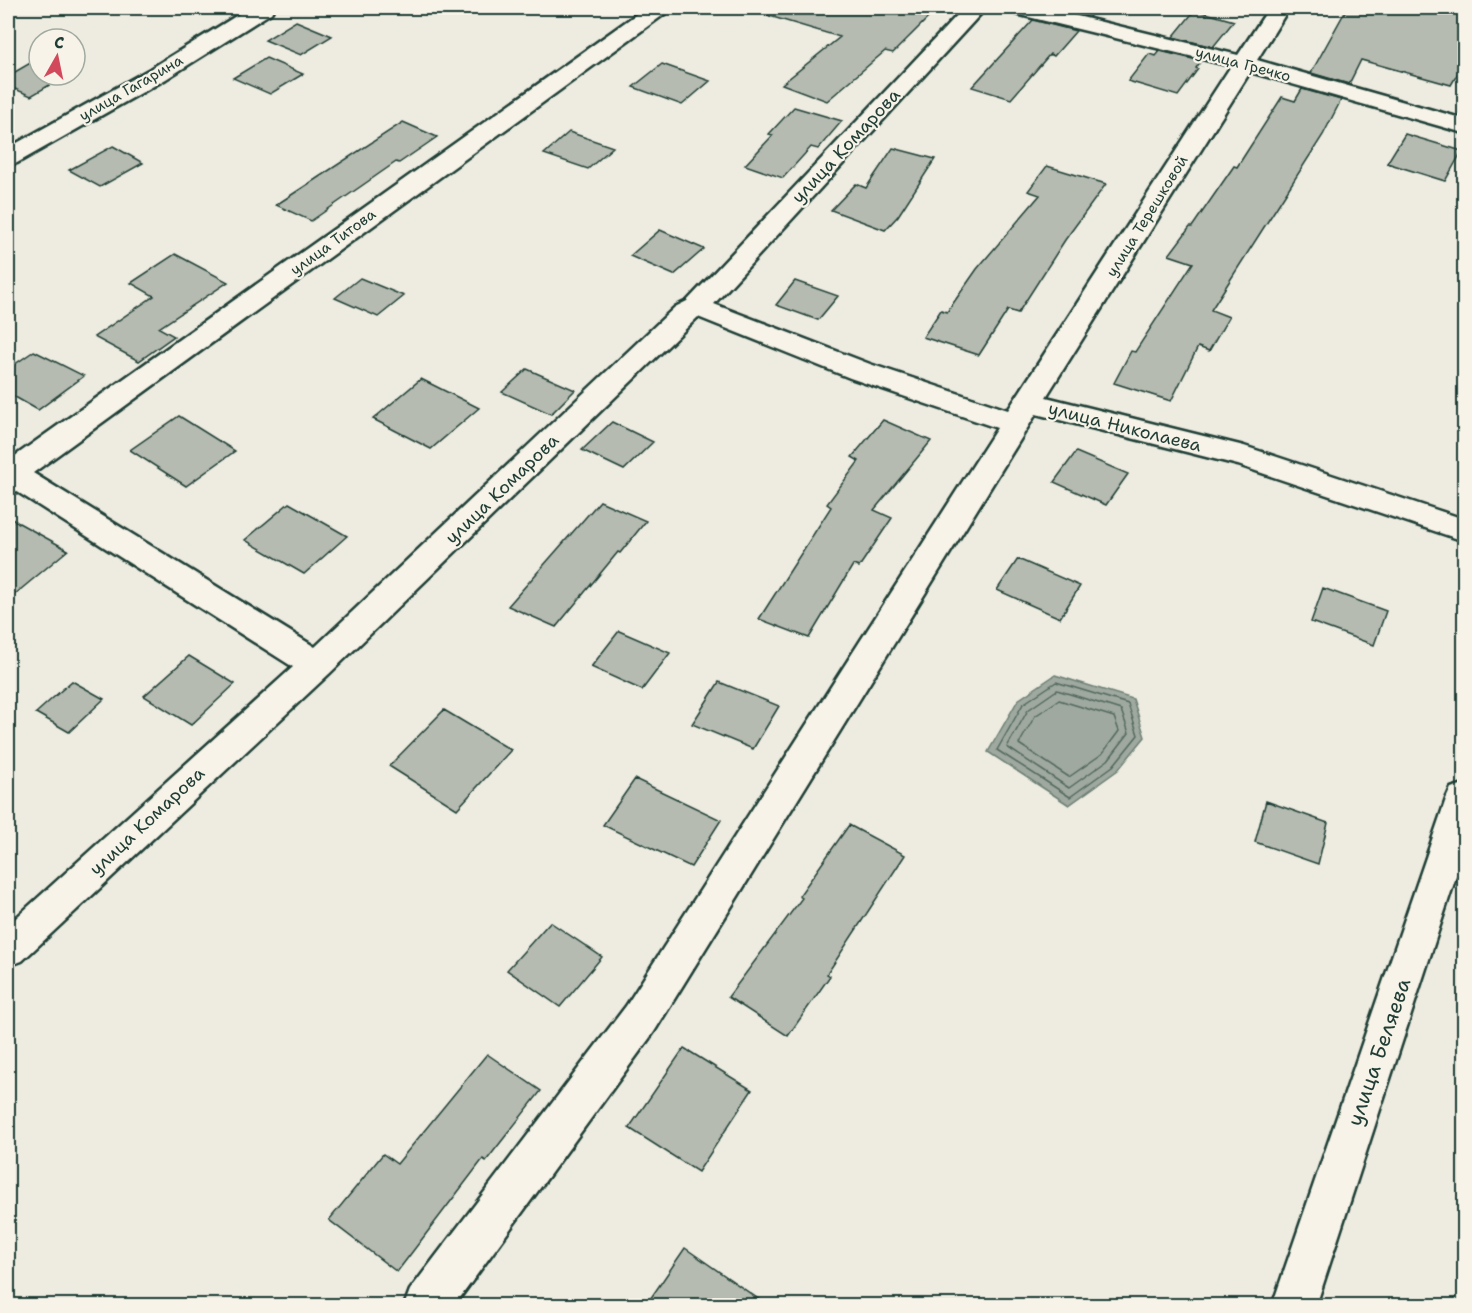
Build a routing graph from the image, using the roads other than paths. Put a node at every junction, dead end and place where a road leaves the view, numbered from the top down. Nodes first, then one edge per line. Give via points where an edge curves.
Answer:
1 (658, 8) edge
2 (975, 8) edge
3 (1020, 8) edge
4 (1279, 8) edge
5 (258, 11) edge
6 (1244, 63) junction
7 (1464, 126) edge
8 (8, 158) edge
9 (696, 307) junction
10 (1022, 413) junction
11 (9, 474) edge
12 (1464, 530) edge
13 (317, 665) junction
14 (1464, 799) edge
15 (8, 949) edge
16 (426, 1305) edge
17 (1294, 1305) edge

1 - 11 street, улица Титова
2 - 9 street, улица Комарова
3 - 6 street, улица Гречко
4 - 6 street, улица Терешковой
5 - 8 street, улица Гагарина via 158,74
6 - 7 street, улица Гречко
6 - 10 street, улица Терешковой
9 - 10 street, улица Николаева via 860,371
9 - 13 street, улица Комарова via 685,313
10 - 12 street, улица Николаева via 1244,456
10 - 16 street, улица Терешковой via 640,1019
11 - 13 street
13 - 15 street, улица Комарова
14 - 17 street, улица Беляева

